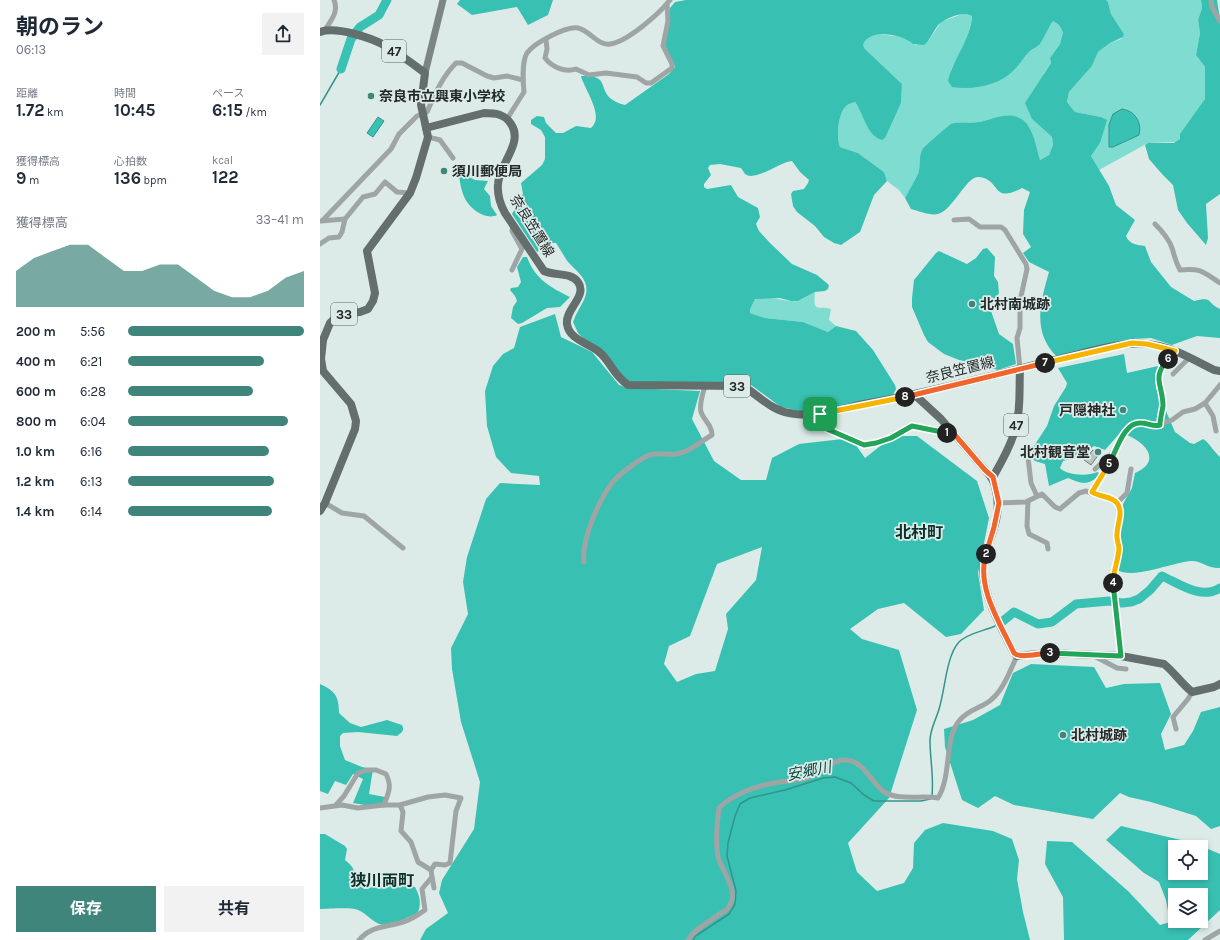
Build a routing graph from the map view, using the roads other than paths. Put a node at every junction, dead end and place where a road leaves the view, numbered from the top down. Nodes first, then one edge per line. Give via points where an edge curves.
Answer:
1 (334, 0) edge
2 (443, 0) edge
3 (1211, 0) edge
4 (668, 2) edge
5 (1220, 21) edge
6 (322, 31) edge
7 (546, 40) junction
8 (425, 73) junction
9 (523, 80) junction
10 (422, 114) junction
11 (507, 118) junction
12 (426, 128) junction
13 (428, 137) junction
14 (453, 158) dead end
15 (410, 193) junction
16 (345, 219) junction
17 (321, 220) edge
18 (954, 220) dead end
19 (1155, 224) dead end
20 (513, 225) junction
21 (320, 244) edge
22 (512, 270) dead end
23 (1220, 283) edge
24 (1175, 351) junction
25 (1189, 358) junction
26 (1020, 369) junction
27 (321, 370) edge
28 (1220, 371) edge
29 (1173, 374) dead end
30 (1220, 385) edge
31 (705, 386) junction
32 (915, 395) junction
33 (1205, 403) junction
34 (820, 414) junction
35 (1160, 425) junction
36 (1216, 431) dead end
37 (955, 435) junction
38 (1116, 450) junction
39 (1028, 457) dead end
40 (1095, 469) dead end
41 (1131, 469) dead end
42 (993, 477) junction
43 (1092, 492) junction
44 (1038, 496) junction
45 (1028, 501) junction
46 (325, 503) junction
47 (999, 503) junction
48 (1117, 503) junction
49 (320, 511) edge
50 (403, 548) dead end
51 (1048, 549) dead end
52 (584, 562) dead end
53 (1091, 655) junction
54 (1017, 656) junction
55 (1121, 656) junction
56 (1126, 669) dead end
57 (1220, 684) edge
58 (1192, 692) junction
59 (1176, 729) dead end
60 (336, 805) junction
61 (384, 805) junction
62 (400, 806) junction
63 (320, 808) edge
64 (431, 870) junction
65 (432, 878) junction
66 (434, 888) dead end
67 (1220, 932) edge
68 (359, 940) edge
69 (688, 940) edge
70 (1205, 940) edge

1 - 6 street via 337,7 335,14
2 - 8 main road
3 - 5 street
4 - 7 street via 618,43 607,45 586,31 573,28
4 - 7 street via 668,21 663,46 672,68 651,83 646,83 638,77 606,73 589,75 576,69 562,70 545,58
6 - 8 main road, 47 via 350,33 384,45
7 - 9 street via 527,54
8 - 10 main road
9 - 10 street via 507,76 494,78 462,63 456,63 439,85 427,112
9 - 11 street via 524,92
10 - 12 main road
10 - 17 street via 399,134 391,149
11 - 12 main road via 494,113 484,113
11 - 20 main road, 奈良笠置線 / 33 via 514,128 515,135 500,173 498,193 500,203
12 - 13 main road, 33
13 - 14 street via 440,140
13 - 15 main road, 33
15 - 16 street via 397,192 385,182 375,194 363,197
15 - 27 main road, 33 via 368,251 375,293 373,301 368,309 345,313 330,323 323,340
16 - 17 street
16 - 21 street via 339,237 329,238
18 - 26 street via 968,219 980,227 1001,227 1026,264 1020,301 1020,328 1016,338
19 - 23 street via 1167,238 1180,270 1194,269 1208,273
20 - 22 street via 512,231 522,249
20 - 31 main road, 奈良笠置線 / 33 via 544,271 575,278 578,282 581,292 569,312 567,325 579,340 598,351 607,360 619,379 628,385
24 - 25 main road, 奈良笠置線 / 33
24 - 26 main road, 奈良笠置線 / 33 via 1132,343
24 - 35 street via 1160,369 1163,406
25 - 28 main road, 奈良笠置線 / 33
25 - 29 street
26 - 32 main road, 奈良笠置線 / 33
26 - 42 main road, 47 via 1016,426
27 - 46 main road, 33 via 351,404 356,421
30 - 33 street
31 - 34 main road, 奈良笠置線 / 33 via 743,386 770,406 788,413
31 - 52 street via 700,409 712,428 712,435 686,452 649,456 613,481 587,535 583,547
32 - 34 main road, 奈良笠置線 / 33
32 - 37 main road via 931,408
33 - 35 street
33 - 36 street via 1213,416
34 - 37 street via 827,429 864,445 891,438 912,426
35 - 38 street via 1140,422 1133,424 1125,431
37 - 42 main road
38 - 40 street
38 - 43 street
39 - 44 street via 1031,483
41 - 48 street via 1127,493
42 - 47 main road
43 - 44 street via 1078,493 1060,509 1042,494
43 - 48 street
44 - 45 street
45 - 47 street
45 - 51 street via 1029,534 1047,543
46 - 49 main road, 33
46 - 50 street via 342,513 364,516
47 - 54 main road via 983,569 990,602
48 - 55 street via 1121,515 1116,534 1119,549 1113,580
53 - 54 main road via 1048,653
53 - 55 main road
53 - 56 street via 1117,668
54 - 69 street via 992,699 968,712 958,721 953,733 942,791 938,798 894,796 884,792 865,770 850,760 845,760 838,761 808,778 743,792 724,803 719,808 718,855 730,884 731,899 728,908 692,932
55 - 58 main road via 1164,664
57 - 58 main road via 1214,688
58 - 59 street via 1173,717
60 - 61 street via 358,808
60 - 61 street via 358,773 376,770 386,774 390,782
60 - 63 street
61 - 62 street
62 - 64 street via 403,812 401,831 411,842 418,862
62 - 64 street via 434,796 462,798 456,811 450,862 445,865 435,864
64 - 65 street
65 - 66 street
65 - 68 street via 422,889 425,910 404,922 374,928
67 - 70 street

